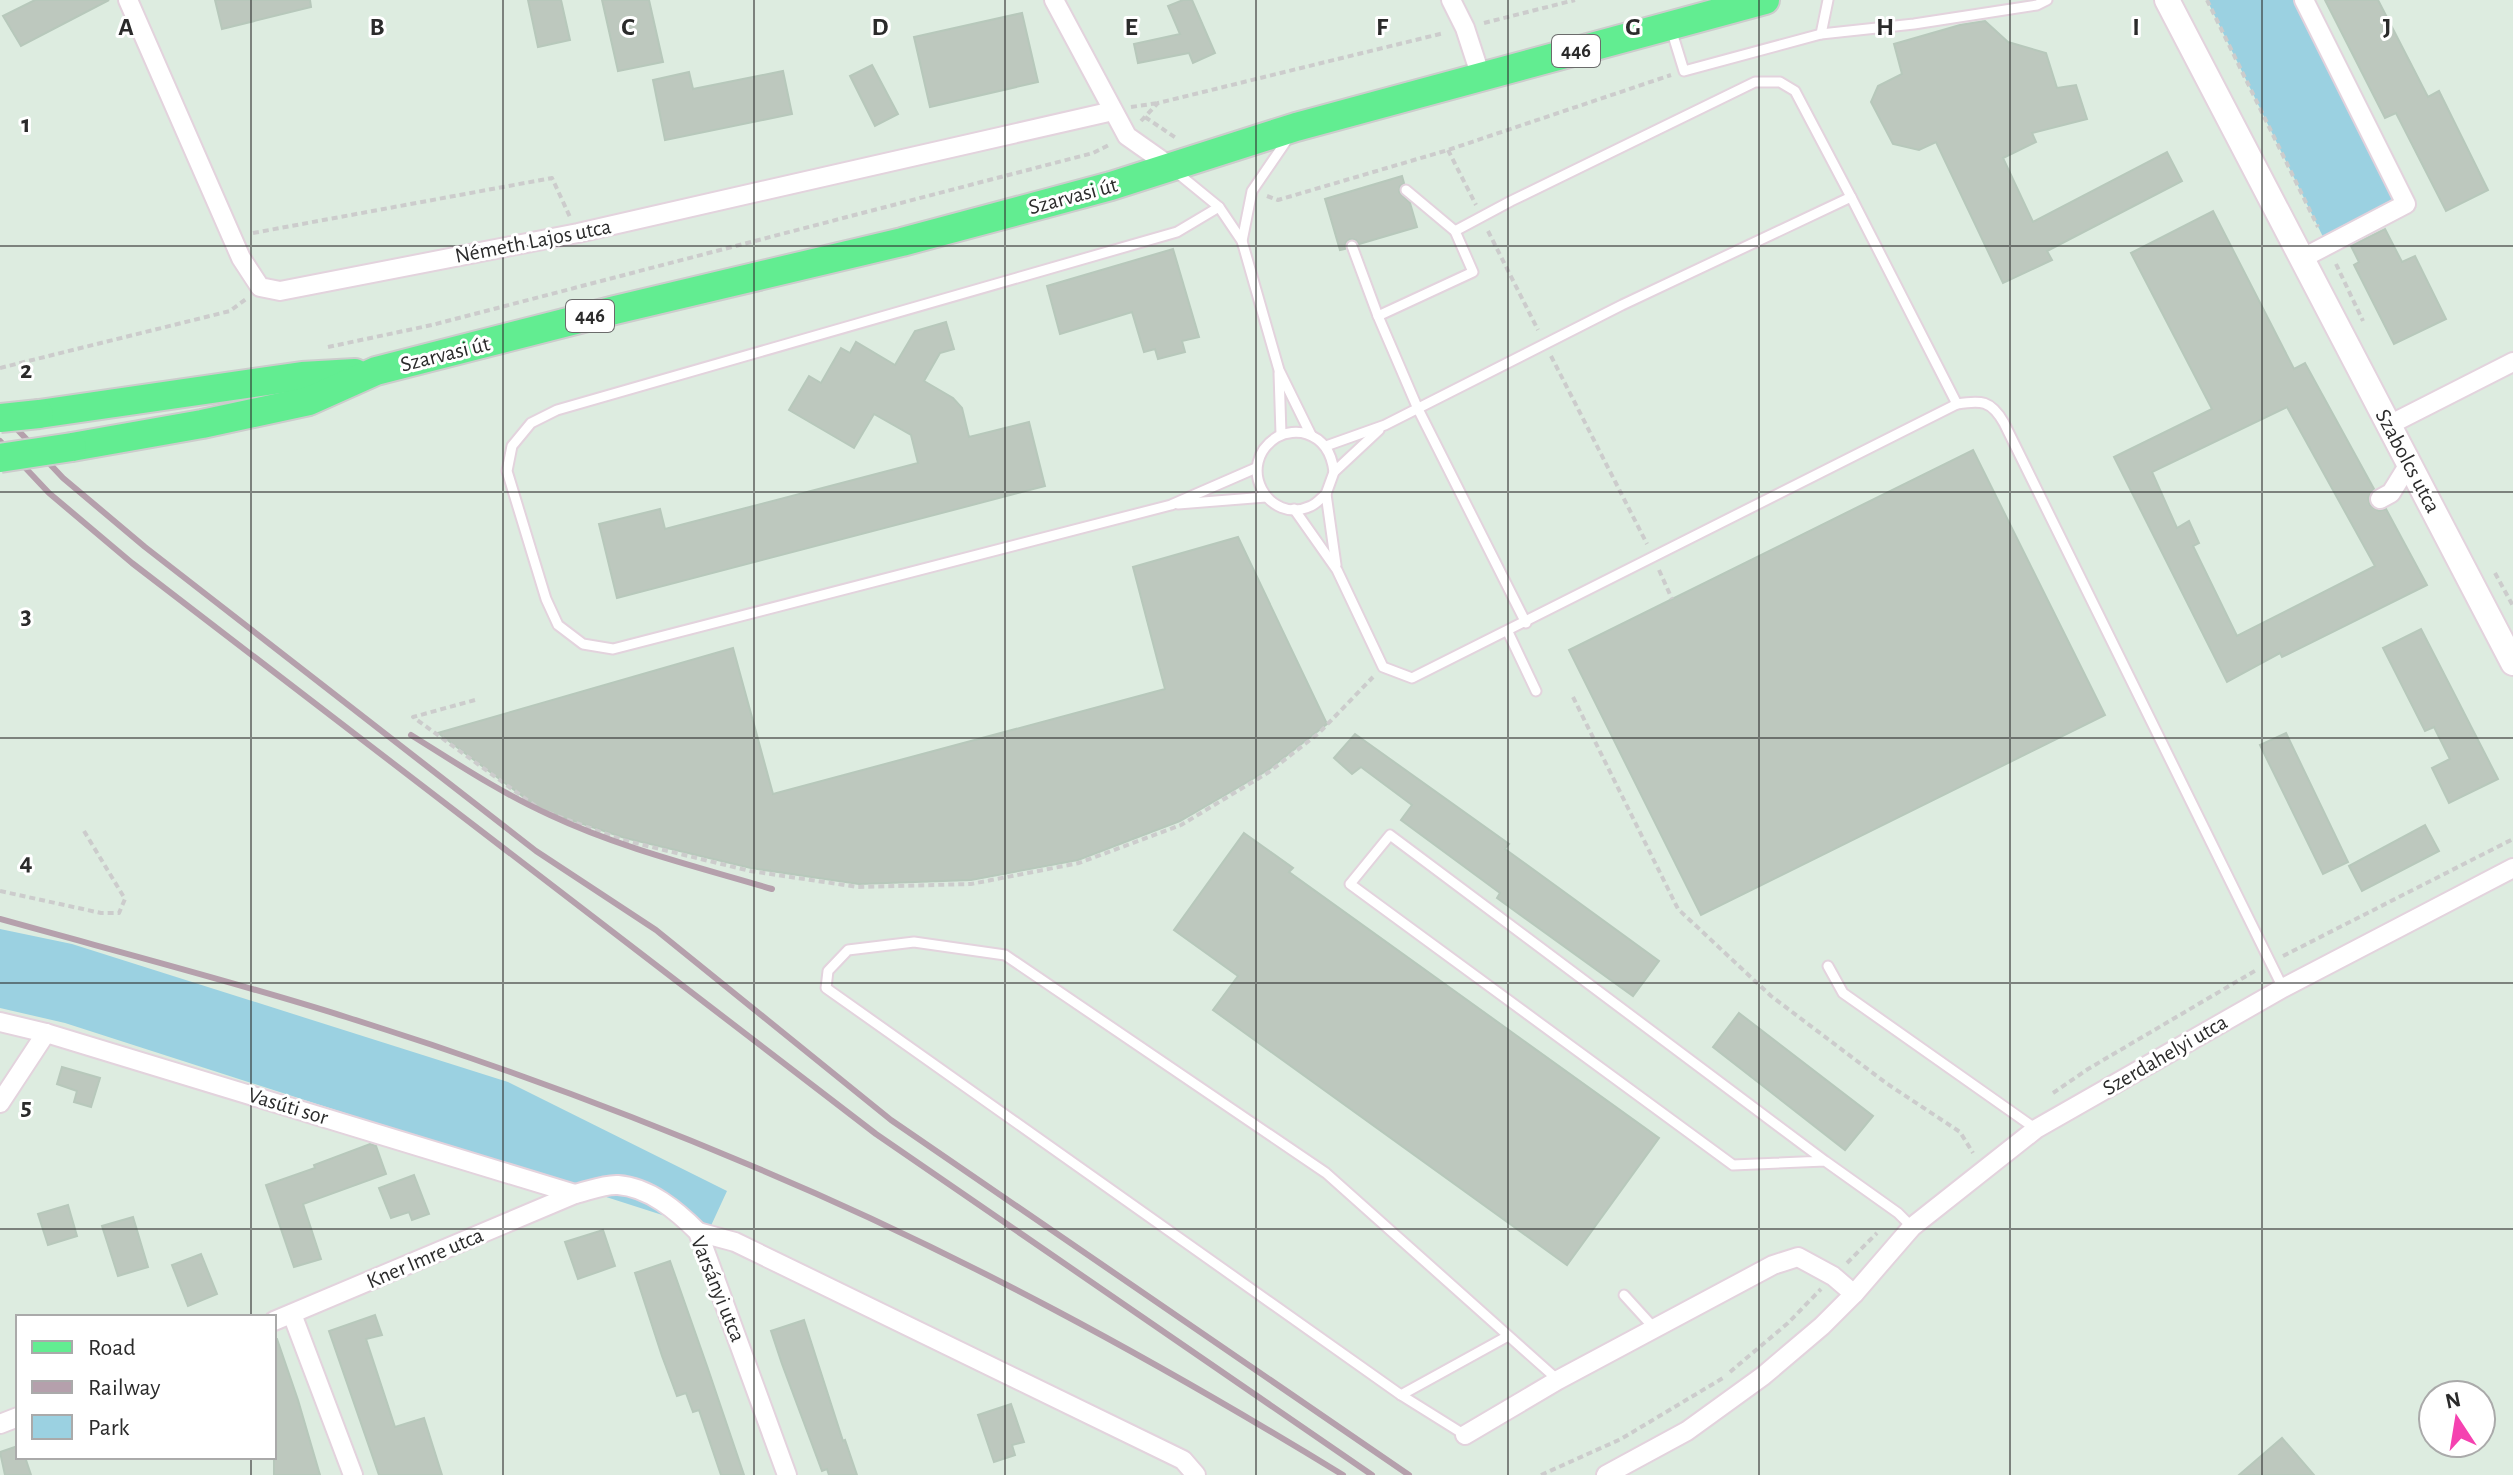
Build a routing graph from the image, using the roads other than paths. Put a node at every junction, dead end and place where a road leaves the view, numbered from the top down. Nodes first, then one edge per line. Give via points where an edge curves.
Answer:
1 (128, 0) edge
2 (1054, 0) edge
3 (1451, 0) edge
4 (1765, 0) edge
5 (1828, 0) edge
6 (2047, 0) edge
7 (2167, 0) edge
8 (2304, 0) edge
9 (1670, 26) junction
10 (1821, 34) junction
11 (1481, 77) junction
12 (1113, 111) junction
13 (1296, 127) junction
14 (1171, 167) junction
15 (1406, 190) dead end
16 (1851, 197) junction
17 (1219, 207) junction
18 (1455, 231) junction
19 (1242, 241) junction
20 (1352, 246) dead end
21 (2301, 259) junction
22 (1378, 316) junction
23 (2513, 362) edge
24 (1279, 370) junction
25 (376, 371) junction
26 (1957, 404) junction
27 (1418, 409) junction
28 (0, 418) edge
29 (1385, 425) junction
30 (2389, 425) junction
31 (1281, 434) junction
32 (1311, 435) junction
33 (1326, 446) junction
34 (0, 458) edge
35 (2409, 464) junction
36 (1256, 468) junction
37 (1334, 472) junction
38 (1326, 494) junction
39 (1266, 497) junction
40 (2380, 499) dead end
41 (1171, 505) junction
42 (1294, 509) junction
43 (1337, 570) junction
44 (1526, 623) junction
45 (1508, 632) junction
46 (2513, 663) edge
47 (1536, 691) dead end
48 (2513, 868) edge
49 (1828, 966) dead end
50 (2283, 988) junction
51 (0, 1022) edge
52 (46, 1033) junction
53 (0, 1103) edge
54 (2036, 1129) junction
55 (1825, 1161) junction
56 (575, 1194) junction
57 (1912, 1227) junction
58 (698, 1232) junction
59 (1854, 1294) junction
60 (1624, 1295) dead end
61 (283, 1318) edge
62 (1655, 1329) junction
63 (1508, 1336) junction
64 (1558, 1380) junction
65 (1401, 1395) junction
66 (1465, 1435) joint
67 (353, 1475) edge
68 (787, 1475) edge
69 (1196, 1475) edge
70 (1606, 1475) edge

1 - 12 street, Németh Lajos utca via 230,237 260,287 280,291 578,233
2 - 12 street
3 - 11 street
4 - 9 main road, Szarvasi út / 446
5 - 10 lane
6 - 10 lane
7 - 21 street, Szabolcs utca
8 - 21 street via 2406,204
9 - 10 lane via 1684,71
9 - 11 main road, Szarvasi út / 446
11 - 13 main road, Szarvasi út / 446
12 - 14 street via 1127,136
13 - 14 main road, Szarvasi út / 446
13 - 19 lane via 1252,191
14 - 17 lane
14 - 25 main road, Szarvasi út / 446 via 902,242
15 - 18 lane
16 - 18 lane via 1795,91 1780,82 1755,82
16 - 26 lane
16 - 27 lane
17 - 19 lane
17 - 41 lane via 1177,232 557,410 531,423 512,446 507,471 558,625 583,644 613,649
18 - 22 lane via 1473,272
19 - 24 lane
20 - 22 lane
21 - 30 street, Szabolcs utca
22 - 27 lane
23 - 30 street
24 - 31 lane
24 - 32 lane
25 - 28 main road, Szarvasi út / 446, bridge via 302,376
25 - 34 main road, Szarvasi út / 446, bridge via 309,401
26 - 44 lane
26 - 50 lane via 1979,400 1997,411 2004,423
27 - 29 lane
27 - 44 lane
29 - 33 lane
29 - 37 lane
30 - 35 street, Szabolcs utca
31 - 32 lane
31 - 36 lane via 1266,445
32 - 33 lane
33 - 37 lane
35 - 40 street via 2391,493
35 - 46 street, Szabolcs utca
36 - 39 lane
36 - 41 lane
37 - 38 lane
38 - 42 lane via 1311,506
38 - 43 lane
39 - 41 lane
39 - 42 lane
42 - 43 lane
43 - 45 lane via 1383,667 1412,678
44 - 45 lane
45 - 47 lane
48 - 50 street, Szerdahelyi utca
49 - 54 lane via 1843,993
50 - 54 street, Szerdahelyi utca
51 - 52 street, Vasúti sor
52 - 53 street
52 - 56 street, Vasúti sor
54 - 57 street, Szerdahelyi utca
55 - 55 lane via 1390,835 1350,884 1733,1165
55 - 57 lane
56 - 58 street, Varsányi utca via 617,1184 645,1192
56 - 61 street, Kner Imre utca
57 - 59 street, Szerdahelyi utca
58 - 68 street, Varsányi utca
58 - 69 street via 735,1242 1183,1460
59 - 62 street via 1798,1257 1773,1265
59 - 70 street, Szerdahelyi utca via 1763,1376 1687,1431
60 - 62 lane
61 - 67 street
62 - 64 street
63 - 64 lane
63 - 65 lane
63 - 65 lane via 1326,1173 1005,955 914,942 848,950 828,971 826,988
64 - 66 street
65 - 66 lane

